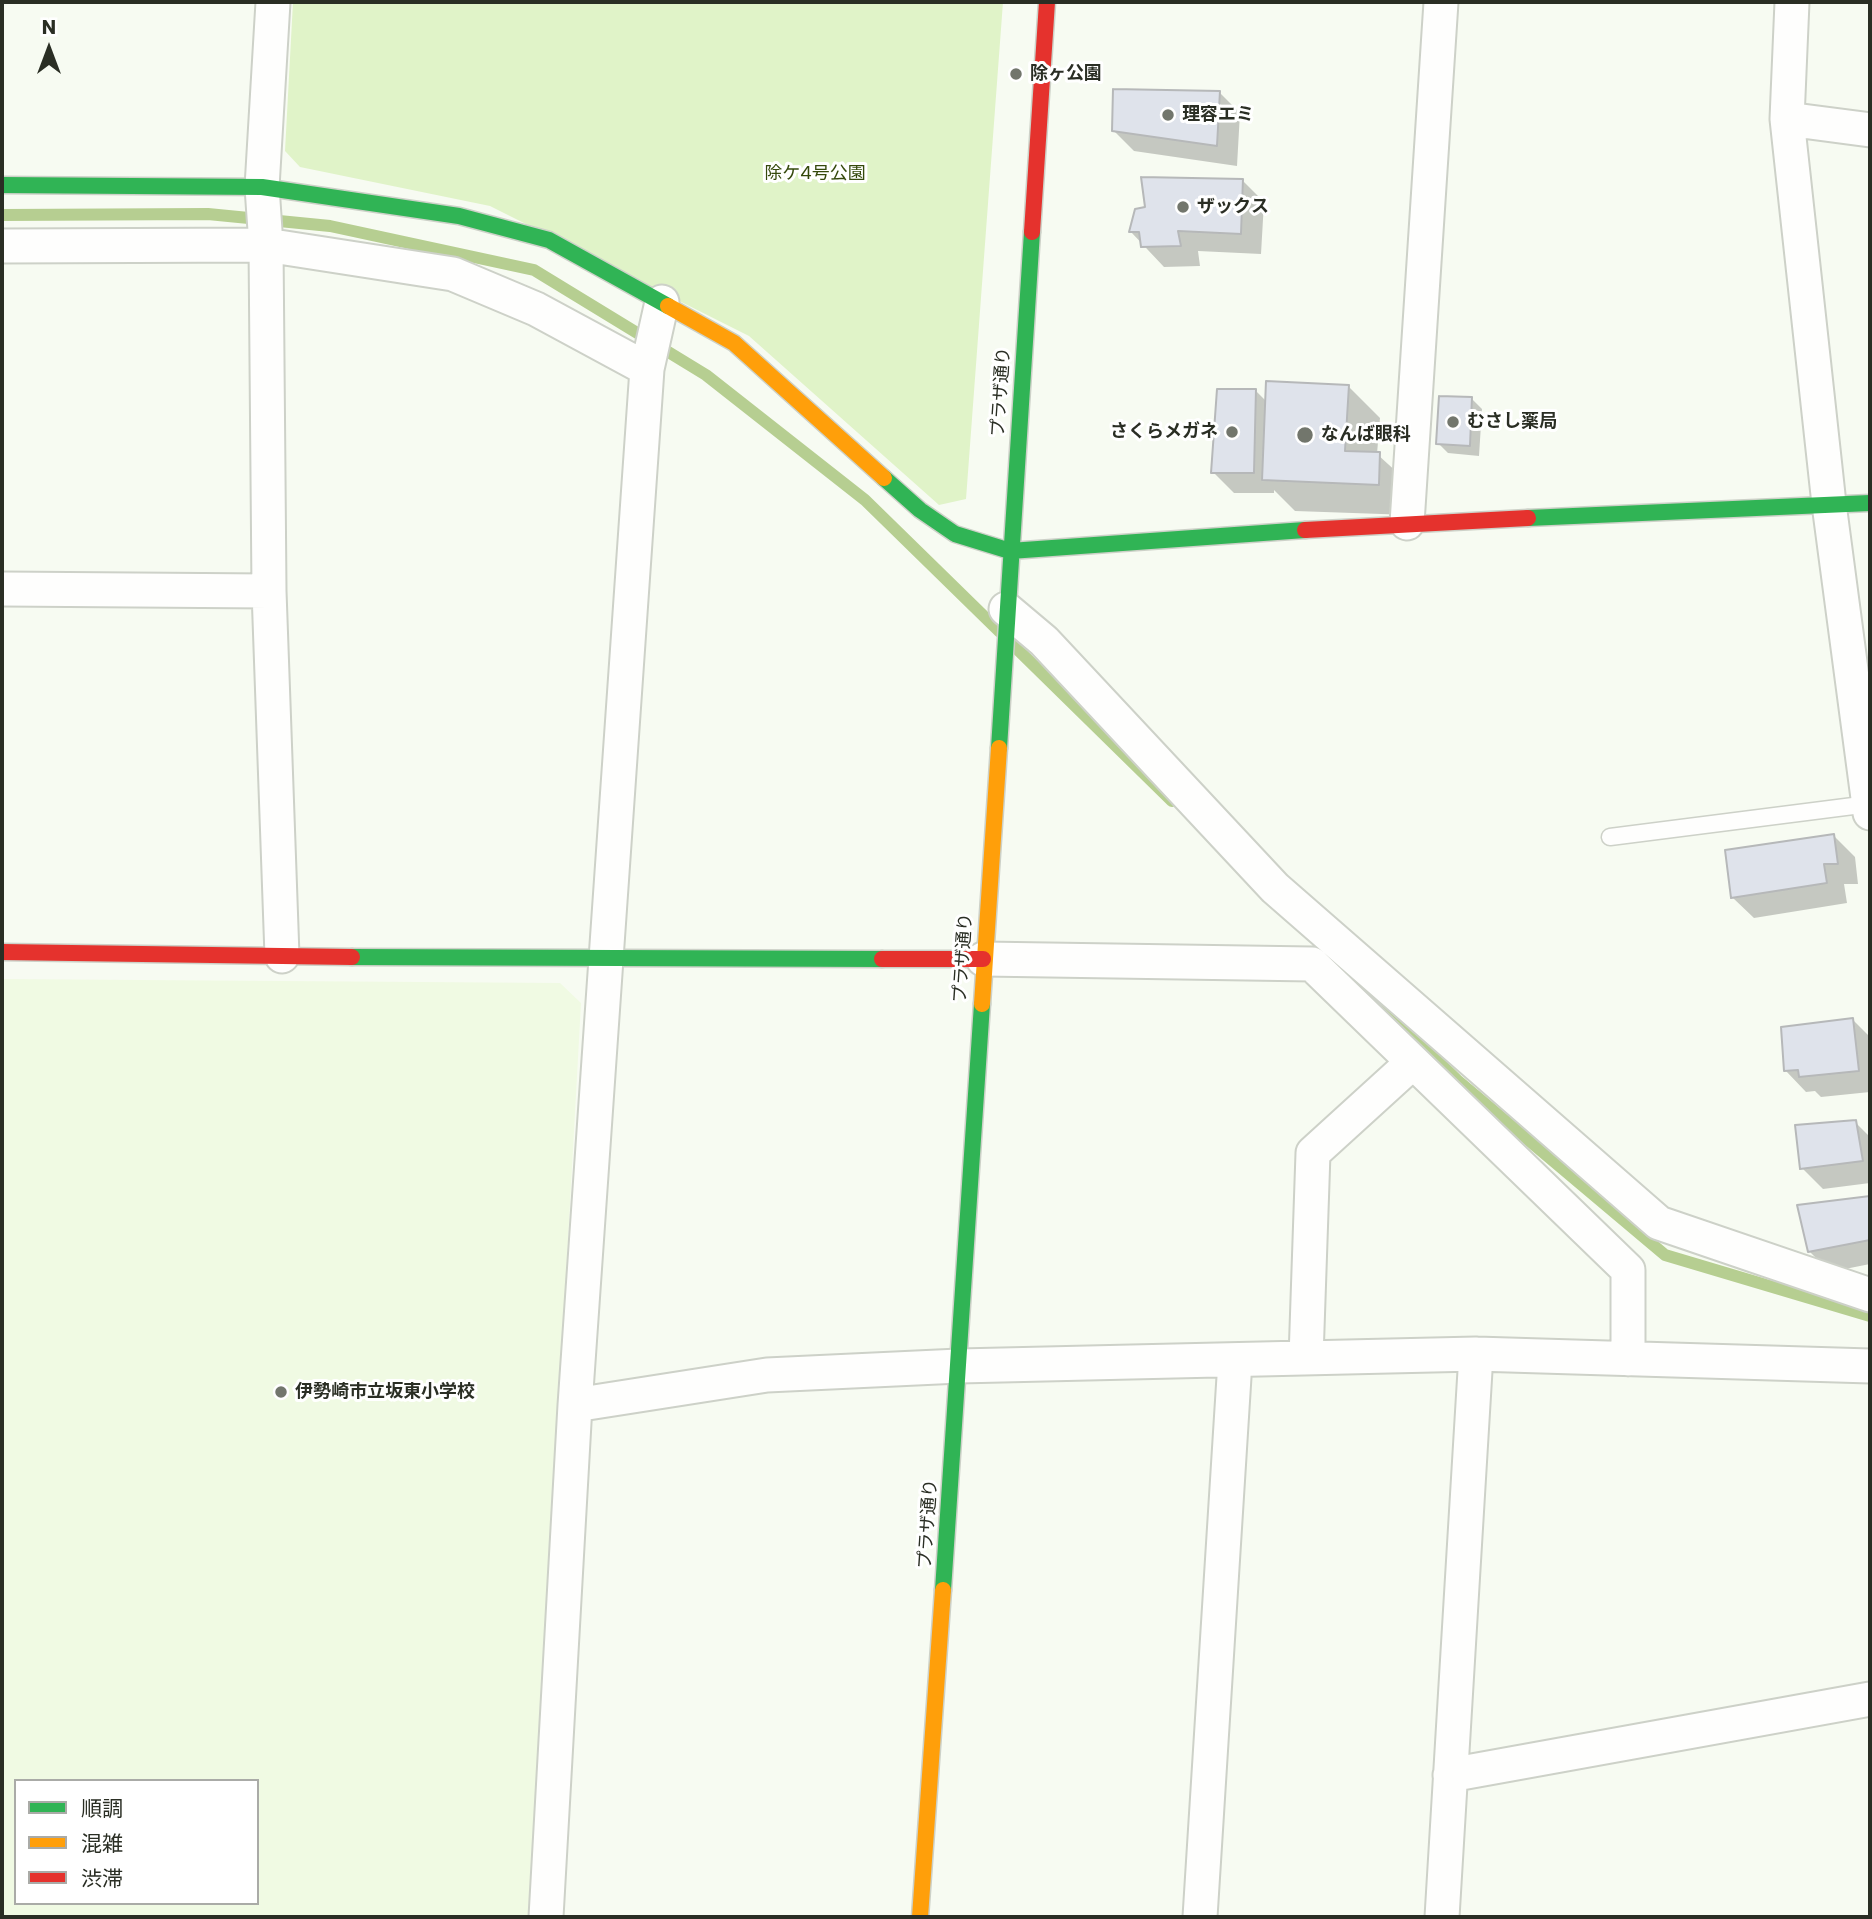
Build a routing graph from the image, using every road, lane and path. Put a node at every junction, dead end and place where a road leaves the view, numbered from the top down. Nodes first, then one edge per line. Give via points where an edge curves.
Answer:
1 (273, 2) edge
2 (1047, 2) edge
3 (1441, 2) edge
4 (1792, 2) edge
5 (1787, 119) junction
6 (1870, 130) edge
7 (2, 185) edge
8 (262, 187) junction
9 (266, 244) junction
10 (2, 246) edge
11 (662, 302) junction
12 (647, 369) junction
13 (1870, 503) edge
14 (1829, 504) junction
15 (1407, 523) junction
16 (1010, 551) junction
17 (2, 589) edge
18 (269, 591) junction
19 (1006, 608) junction
20 (1870, 808) edge
21 (1610, 836) dead end
22 (2, 952) edge
23 (282, 956) junction
24 (606, 960) junction
25 (983, 960) junction
26 (1413, 1062) junction
27 (1870, 1295) edge
28 (1476, 1354) junction
29 (1306, 1359) junction
30 (1628, 1359) junction
31 (1235, 1361) junction
32 (959, 1366) junction
33 (1870, 1366) edge
34 (575, 1405) junction
35 (1870, 1699) edge
36 (1450, 1775) junction
37 (546, 1917) edge
38 (920, 1917) edge
39 (1200, 1917) edge
40 (1442, 1917) edge

1 - 8 street
2 - 16 street, プラザ通り
3 - 15 street
4 - 5 street
5 - 6 street
5 - 14 street
7 - 8 street
8 - 9 street
8 - 11 street via 459,216 549,240
9 - 10 street
9 - 12 street via 453,274 536,309
9 - 18 street
11 - 12 street
11 - 16 street via 734,343 920,510 955,534
12 - 24 street
13 - 14 street
14 - 15 street
14 - 20 street
15 - 16 street
16 - 19 street, プラザ通り
17 - 18 street
18 - 23 street
19 - 25 street, プラザ通り
19 - 27 street via 1044,641 1275,888 1659,1223
20 - 21 lane
22 - 23 street
23 - 24 street
24 - 25 street
24 - 34 street
25 - 26 street via 1312,964
25 - 32 street, プラザ通り
26 - 29 street via 1313,1153
26 - 30 street via 1628,1270
28 - 29 street
28 - 30 street
28 - 36 street
29 - 31 street
30 - 33 street
31 - 32 street
31 - 39 street
32 - 34 street via 767,1375
32 - 38 street, プラザ通り
34 - 37 street
35 - 36 street
36 - 40 street

